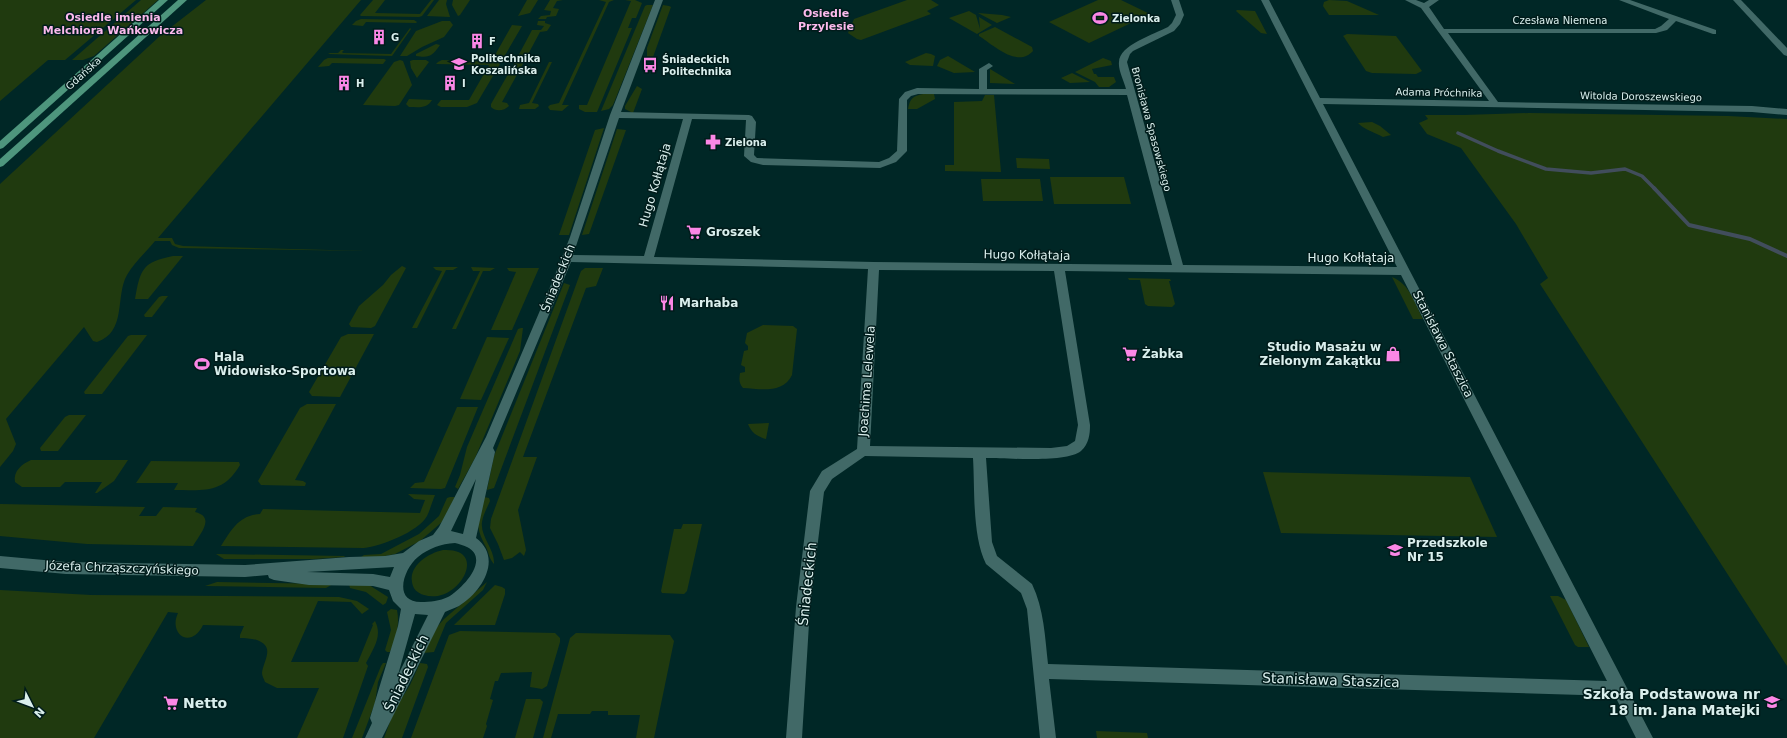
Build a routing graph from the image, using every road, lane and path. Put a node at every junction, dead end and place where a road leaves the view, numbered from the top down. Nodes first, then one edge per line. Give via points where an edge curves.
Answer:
1 (164, 0) edge
2 (183, 0) edge
3 (660, 0) edge
4 (1175, 0) edge
5 (1265, 0) edge
6 (1409, 0) edge
7 (1435, 0) edge
8 (1623, 0) edge
9 (1737, 0) edge
10 (1424, 6) junction
11 (1675, 18) junction
12 (1442, 31) junction
13 (1713, 32) dead end
14 (1777, 42) junction
15 (1787, 43) edge
16 (1787, 53) edge
17 (989, 66) dead end
18 (983, 91) junction
19 (1131, 92) junction
20 (1317, 101) junction
21 (1495, 104) junction
22 (1787, 112) edge
23 (615, 115) junction
24 (688, 116) junction
25 (0, 146) edge
26 (0, 164) edge
27 (566, 258) junction
28 (648, 260) junction
29 (874, 266) junction
30 (1059, 268) junction
31 (1179, 270) junction
32 (1406, 271) junction
33 (492, 437) junction
34 (862, 451) junction
35 (980, 453) junction
36 (438, 539) junction
37 (469, 540) junction
38 (407, 558) junction
39 (0, 562) edge
40 (245, 571) junction
41 (395, 585) junction
42 (408, 606) junction
43 (439, 608) junction
44 (1041, 671) junction
45 (1620, 689) junction
46 (373, 738) edge
47 (794, 738) edge
48 (1048, 738) edge
49 (1645, 738) edge

1 - 25 main road, Gdańska
2 - 26 main road, Gdańska
3 - 23 street, Śniadeckich
4 - 19 street, Bronisława Spasowskiego via 1180,15 1176,24 1171,29 1135,45 1126,53 1123,62
5 - 20 street, Stanisława Staszica
6 - 10 street
7 - 10 street
8 - 11 street
9 - 14 street
10 - 12 street, Adama Próchnika
11 - 12 street, Czesława Niemena via 1664,28 1656,31
11 - 13 street
12 - 21 street, Adama Próchnika
14 - 15 street
14 - 16 street
17 - 18 street via 983,69
18 - 19 street
18 - 24 street via 917,91 908,94 903,99 902,151 898,158 880,165 754,160 749,156 749,118
19 - 31 street, Bronisława Spasowskiego
20 - 21 street, Adama Próchnika
20 - 32 street, Stanisława Staszica
21 - 22 street, Witolda Doroszewskiego via 1752,109
23 - 24 street
23 - 27 street, Śniadeckich
24 - 28 street, Hugo Kołłątaja
27 - 28 street, Hugo Kołłątaja
27 - 33 street, Śniadeckich
28 - 29 street, Hugo Kołłątaja
29 - 30 street, Hugo Kołłątaja
29 - 34 street, Joachima Lelewela
30 - 31 street, Hugo Kołłątaja
30 - 35 street, Joachima Lelewela via 1084,436 1080,445 1064,452
31 - 32 street, Hugo Kołłątaja
32 - 45 street, Stanisława Staszica
33 - 36 street, Śniadeckich
33 - 37 street, Śniadeckich
34 - 35 street, Joachima Lelewela
34 - 47 street, Śniadeckich via 827,475 817,491 803,607
35 - 44 street via 985,542 991,560 1027,589 1034,609
36 - 37 street via 455,537
36 - 38 street via 422,546
37 - 43 street via 480,550 481,573 468,592
38 - 40 street, Józefa Chrząszczyńskiego via 386,562 349,562
38 - 41 street via 398,571
39 - 40 street, Józefa Chrząszczyńskiego via 66,568
40 - 41 street, Józefa Chrząszczyńskiego via 308,579 373,580
41 - 42 street via 398,596
42 - 43 street via 419,609
42 - 46 street, Śniadeckich via 405,626 394,657
43 - 46 street, Śniadeckich
44 - 45 street, Stanisława Staszica
44 - 48 street
45 - 49 street, Stanisława Staszica

